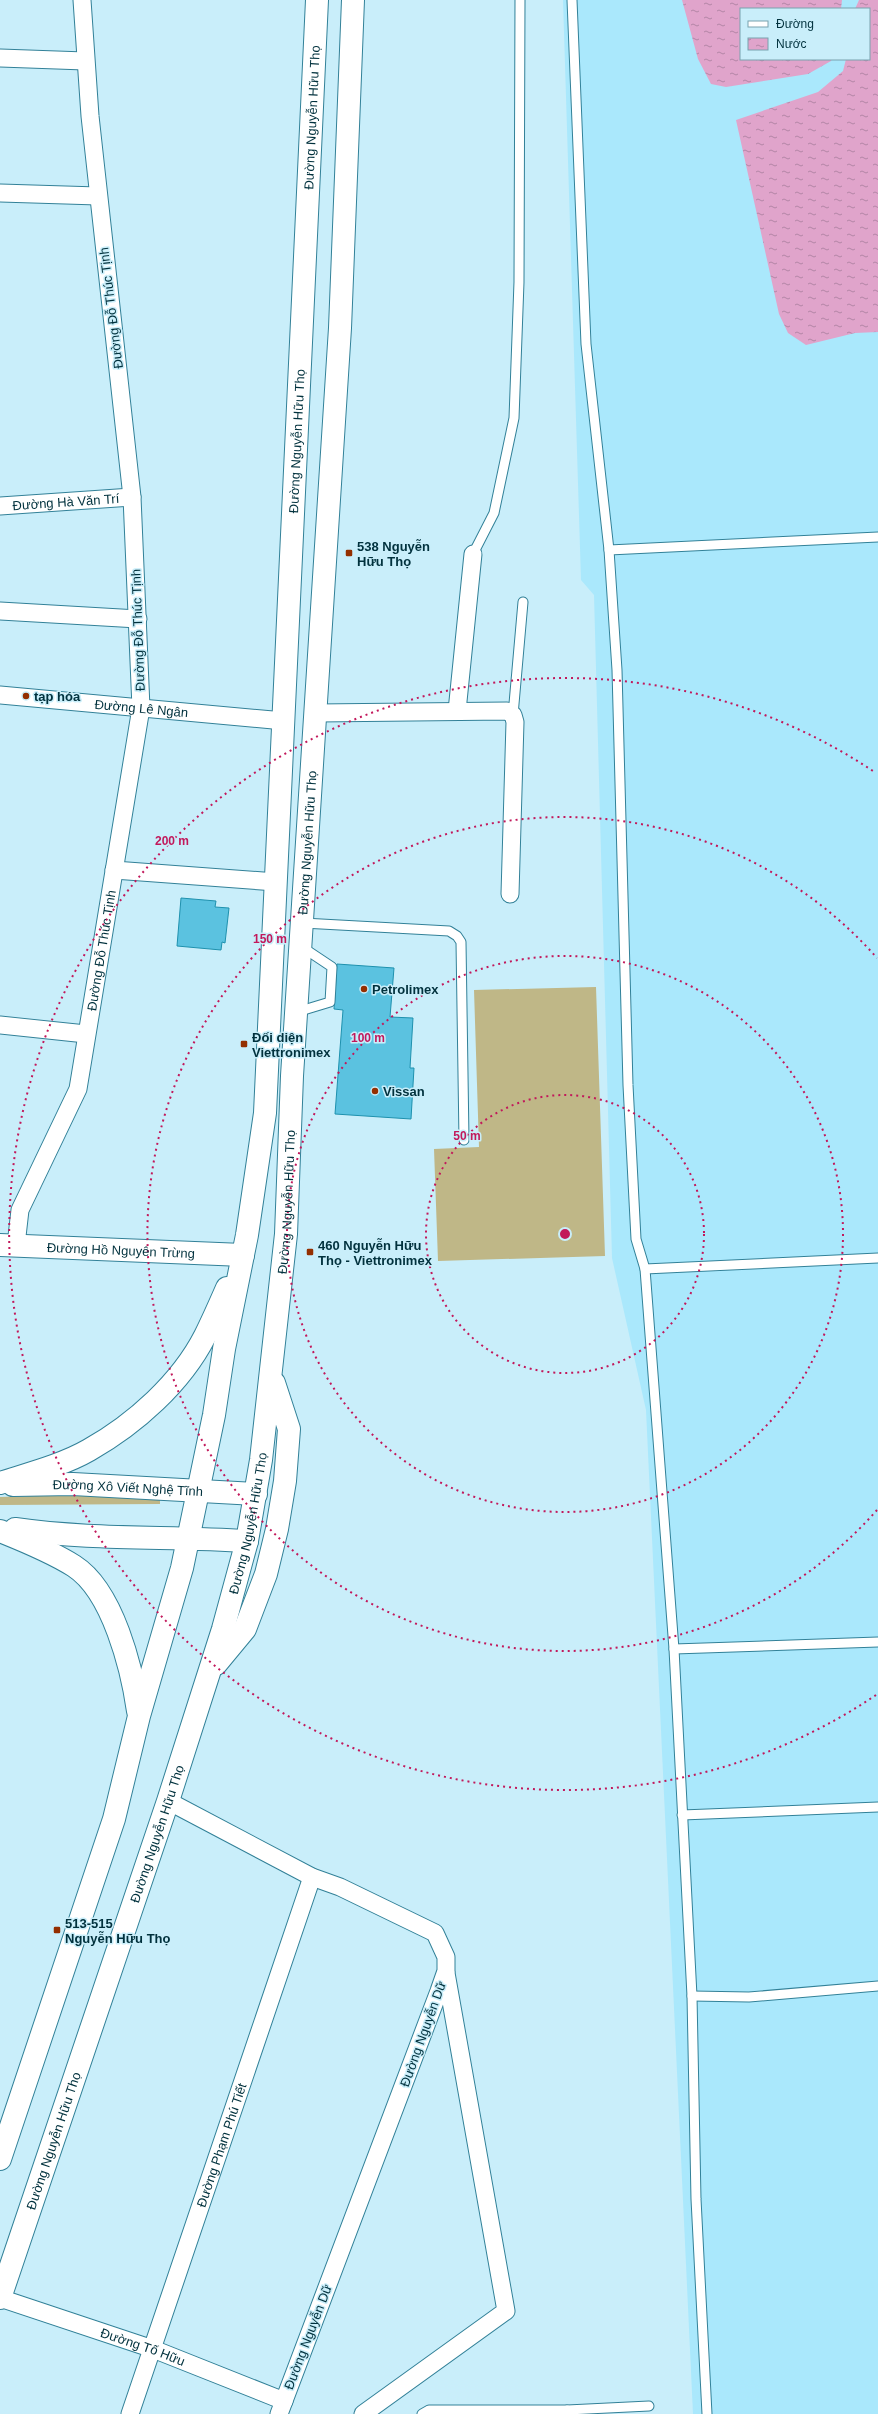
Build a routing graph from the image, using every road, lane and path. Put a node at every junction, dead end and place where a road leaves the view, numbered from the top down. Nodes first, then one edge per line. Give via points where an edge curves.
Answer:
1 (82, 0) edge
2 (317, 0) edge
3 (353, 0) edge
4 (520, 0) edge
5 (572, 0) edge
6 (0, 58) edge
7 (85, 61) junction
8 (0, 193) edge
9 (98, 196) junction
10 (132, 497) junction
11 (0, 506) edge
12 (878, 537) edge
13 (609, 550) junction
14 (473, 554) joint
15 (523, 602) dead end
16 (0, 611) edge
17 (138, 620) junction
18 (0, 695) edge
19 (142, 708) junction
20 (457, 711) junction
21 (317, 712) junction
22 (513, 715) junction
23 (284, 721) junction
24 (114, 870) junction
25 (276, 882) junction
26 (510, 894) dead end
27 (303, 923) junction
28 (302, 947) junction
29 (297, 1012) junction
30 (0, 1025) edge
31 (86, 1034) junction
32 (464, 1140) dead end
33 (8, 1245) edge
34 (243, 1255) junction
35 (878, 1258) edge
36 (645, 1269) junction
37 (272, 1375) junction
38 (0, 1484) edge
39 (198, 1491) junction
40 (256, 1494) junction
41 (0, 1527) edge
42 (0, 1531) edge
43 (188, 1537) junction
44 (247, 1541) junction
45 (878, 1642) edge
46 (674, 1649) junction
47 (209, 1673) junction
48 (139, 1716) junction
49 (168, 1801) junction
50 (878, 1807) edge
51 (682, 1815) junction
52 (312, 1876) junction
53 (446, 1971) junction
54 (878, 1986) edge
55 (692, 1996) junction
56 (0, 2159) edge
57 (0, 2298) edge
58 (153, 2349) junction
59 (649, 2406) dead end
60 (282, 2408) edge
61 (567, 2412) edge
62 (130, 2414) edge
63 (363, 2414) edge
64 (422, 2414) edge
65 (707, 2414) edge

1 - 7 street, Đường Đỗ Thúc Tịnh
2 - 23 main road, Đường Nguyễn Hữu Thọ
3 - 21 main road, Đường Nguyễn Hữu Thọ via 340,328
4 - 14 lane via 519,282 514,418 494,513
5 - 13 lane via 586,344
6 - 7 street
7 - 9 street, Đường Đỗ Thúc Tịnh
8 - 9 street
9 - 10 street, Đường Đỗ Thúc Tịnh
10 - 11 street, Đường Hà Văn Trí
10 - 17 street, Đường Đỗ Thúc Tịnh
12 - 13 lane
13 - 36 lane via 617,670 628,1085 636,1239
14 - 20 street
15 - 22 lane
16 - 17 street
17 - 19 street, Đường Đỗ Thúc Tịnh
18 - 19 street, Đường Lê Ngân
19 - 23 street, Đường Lê Ngân
19 - 24 street, Đường Đỗ Thúc Tịnh
20 - 21 street
20 - 22 street via 507,710
21 - 27 main road, Đường Nguyễn Hữu Thọ
22 - 26 street via 515,722
23 - 25 main road, Đường Nguyễn Hữu Thọ
24 - 25 street
24 - 31 street, Đường Đỗ Thúc Tịnh
25 - 34 main road, Đường Nguyễn Hữu Thọ via 265,1113
27 - 28 main road, Đường Nguyễn Hữu Thọ
27 - 32 lane via 427,928 449,931 457,936 461,942
28 - 29 main road, Đường Nguyễn Hữu Thọ
28 - 29 lane via 332,968 330,1002
29 - 37 main road, Đường Nguyễn Hữu Thọ via 286,1234
30 - 31 street
31 - 33 street, Đường Đỗ Thúc Tịnh via 78,1088 20,1210
33 - 34 main road, Đường Hồ Nguyên Trừng
34 - 38 main road via 205,1337 184,1368 164,1391 126,1425 88,1451
34 - 39 main road, Đường Nguyễn Hữu Thọ
35 - 36 lane
36 - 46 lane
37 - 40 main road, Đường Nguyễn Hữu Thọ
37 - 47 main road via 289,1429 285,1482 277,1529 266,1574 245,1630
38 - 39 main road, Đường Xô Viết Nghệ Tĩnh via 72,1484
39 - 40 main road, Đường Xô Viết Nghệ Tĩnh
39 - 43 main road, Đường Nguyễn Hữu Thọ
40 - 44 main road, Đường Nguyễn Hữu Thọ
41 - 43 main road via 51,1535
42 - 48 main road via 76,1567 93,1584 121,1636 130,1665
43 - 44 main road
43 - 48 main road, Đường Nguyễn Hữu Thọ via 182,1568
44 - 47 main road, Đường Nguyễn Hữu Thọ
45 - 46 lane
46 - 51 lane
47 - 49 main road, Đường Nguyễn Hữu Thọ
48 - 56 main road, Đường Nguyễn Hữu Thọ via 114,1819
49 - 52 street, Đường Nguyễn Dữ
49 - 57 main road, Đường Nguyễn Hữu Thọ
50 - 51 lane
51 - 55 lane
52 - 53 street, Đường Nguyễn Dữ via 435,1933 446,1957
52 - 58 street, Đường Phạm Phú Tiết
53 - 60 street, Đường Nguyễn Dữ
53 - 63 street via 506,2311
54 - 55 lane via 749,1997
55 - 65 lane via 696,2199
57 - 58 street, Đường Tố Hữu
58 - 60 street, Đường Tố Hữu
58 - 62 street, Đường Phạm Phú Tiết
59 - 61 lane
61 - 64 lane via 429,2410

